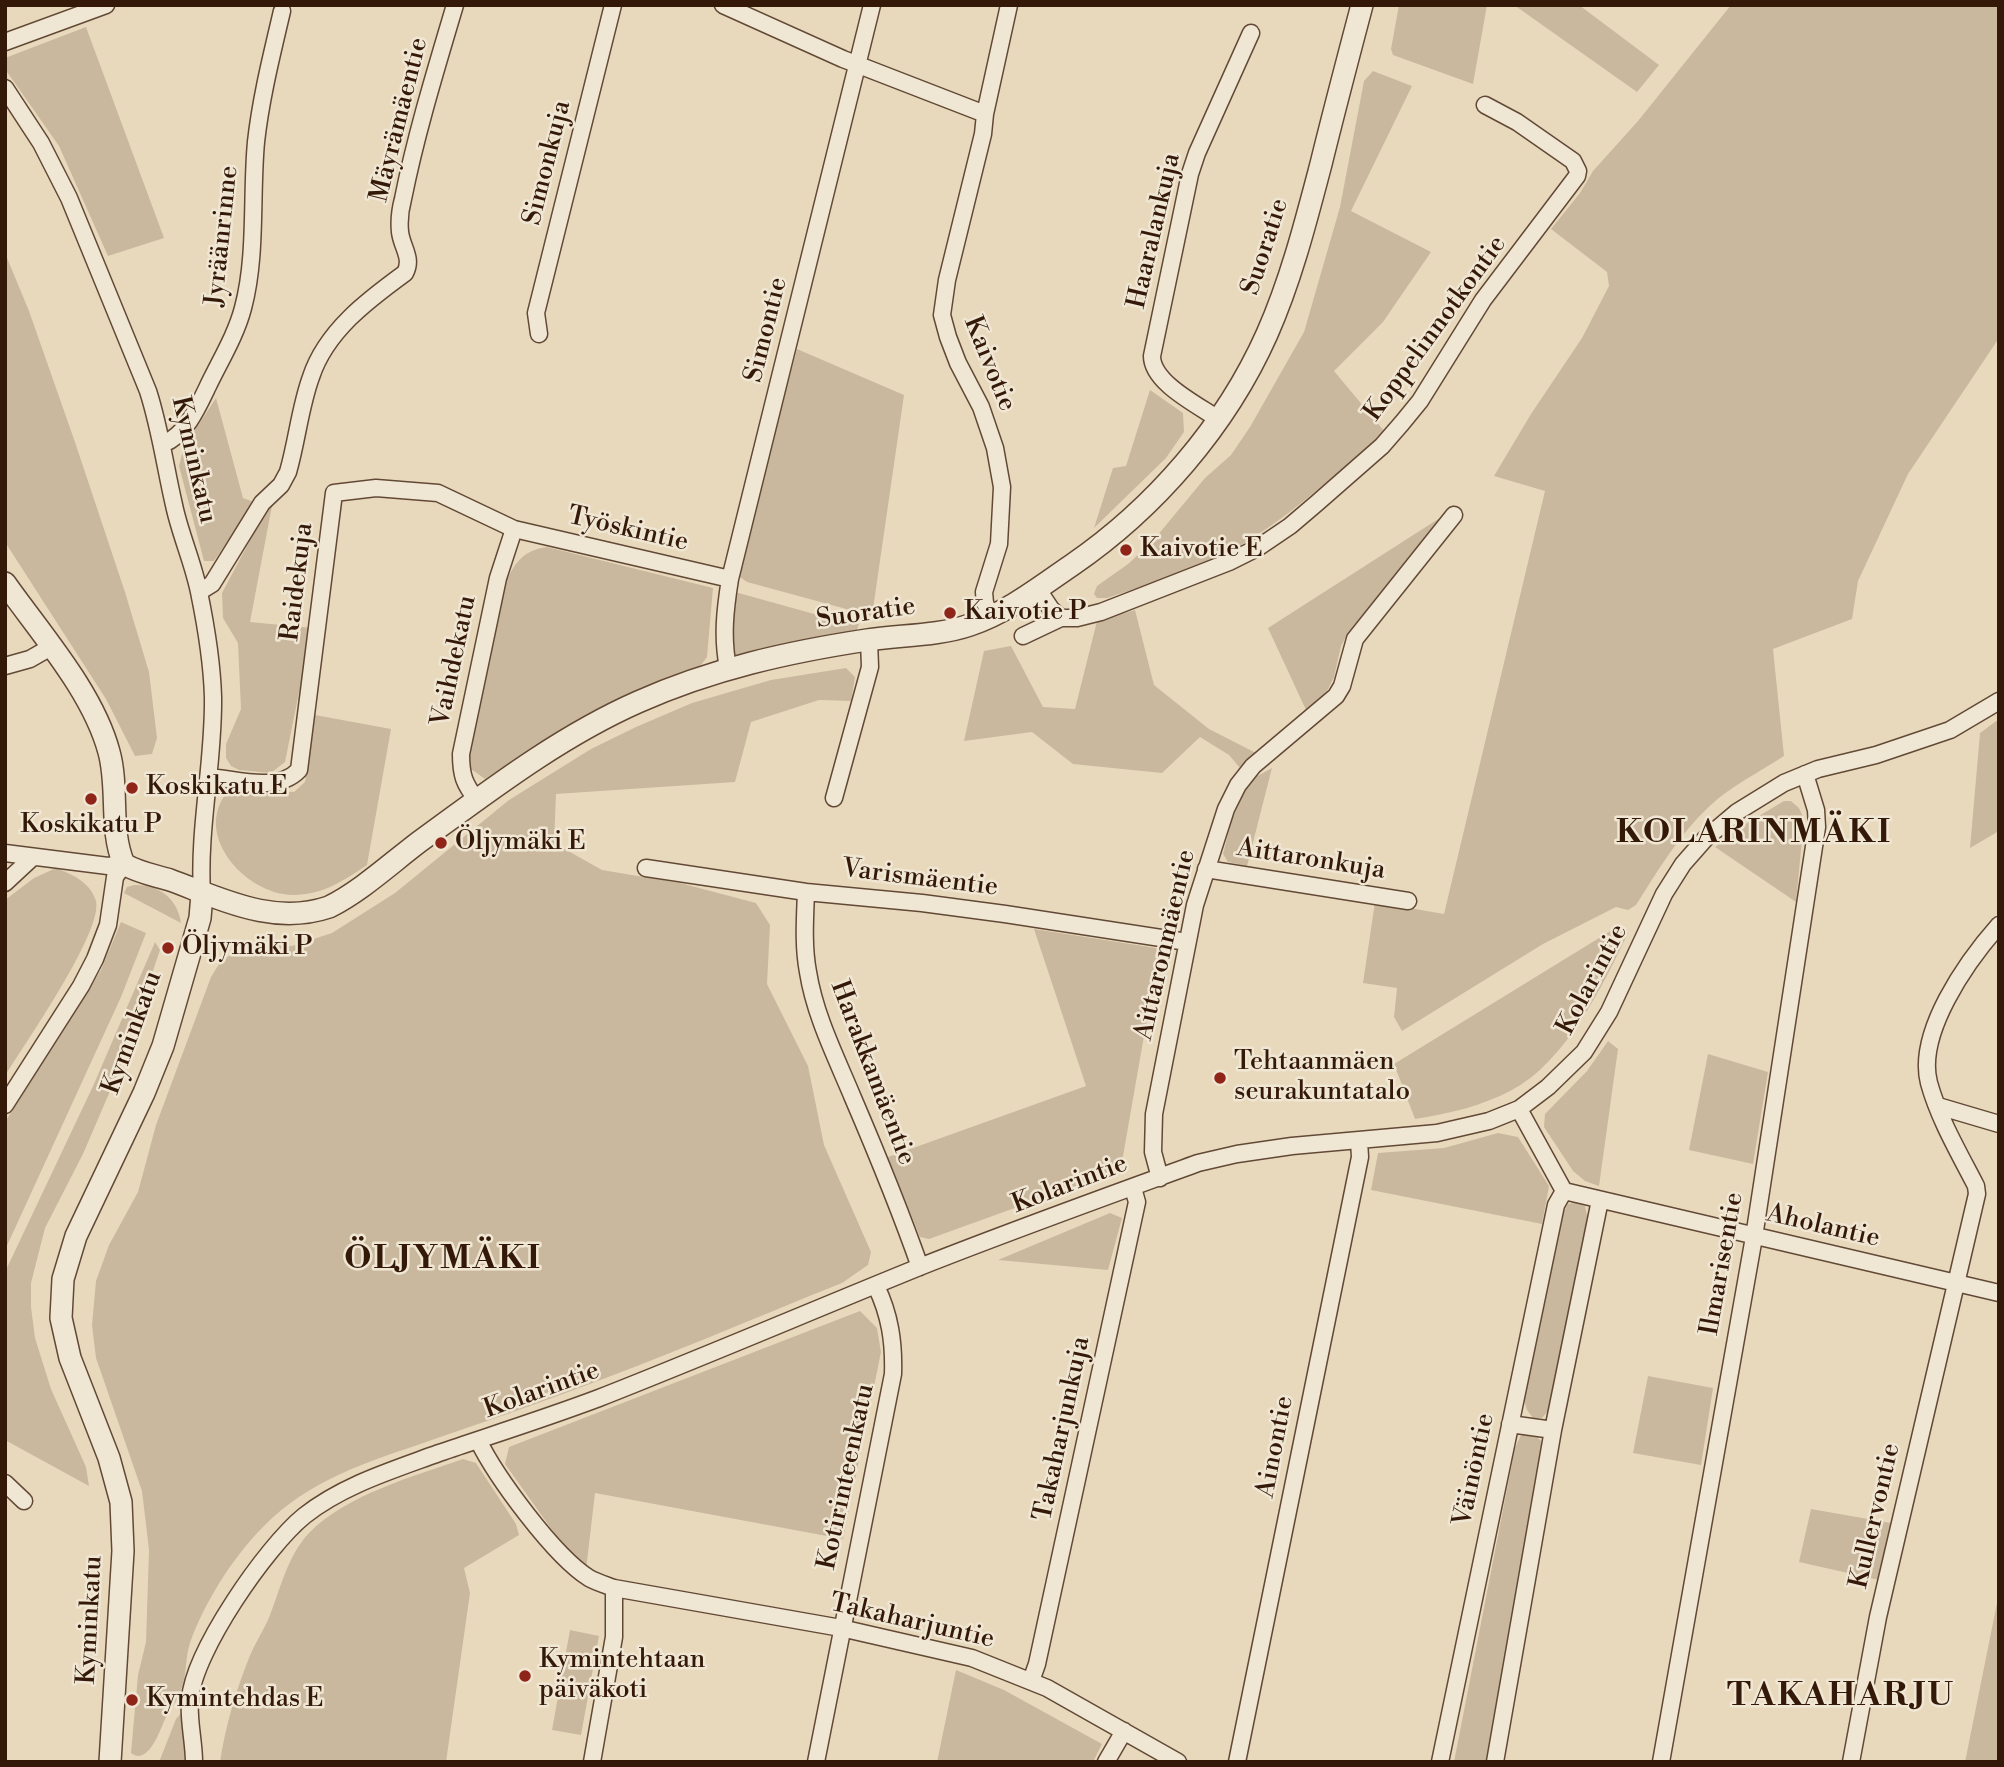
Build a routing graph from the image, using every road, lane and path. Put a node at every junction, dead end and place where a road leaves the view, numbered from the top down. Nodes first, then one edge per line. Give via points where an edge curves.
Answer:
1 (106, 5) edge
2 (455, 5) edge
3 (613, 5) edge
4 (723, 5) edge
5 (872, 5) edge
6 (1009, 5) edge
7 (1362, 5) edge
8 (282, 10) dead end
9 (1251, 33) dead end
10 (5, 42) edge
11 (859, 65) junction
12 (5, 88) edge
13 (1485, 106) dead end
14 (985, 114) junction
15 (539, 334) dead end
16 (1218, 419) junction
17 (163, 444) junction
18 (1454, 514) dead end
19 (514, 528) junction
20 (730, 579) junction
21 (5, 583) edge
22 (1037, 587) junction
23 (199, 592) junction
24 (991, 617) junction
25 (1061, 618) junction
26 (1023, 636) dead end
27 (869, 640) junction
28 (51, 647) junction
29 (5, 666) edge
30 (728, 668) junction
31 (1999, 701) edge
32 (1805, 774) junction
33 (209, 777) junction
34 (834, 798) dead end
35 (477, 800) junction
36 (5, 853) edge
37 (33, 856) junction
38 (124, 864) junction
39 (646, 868) dead end
40 (1206, 869) junction
41 (5, 883) edge
42 (806, 892) junction
43 (202, 894) junction
44 (1408, 901) dead end
45 (1999, 925) edge
46 (1187, 942) junction
47 (5, 1105) edge
48 (1938, 1106) junction
49 (1519, 1109) junction
50 (1999, 1124) edge
51 (1359, 1142) junction
52 (1160, 1178) junction
53 (1133, 1188) junction
54 (1564, 1191) junction
55 (1600, 1200) junction
56 (1754, 1237) junction
57 (920, 1268) junction
58 (1955, 1282) junction
59 (876, 1286) junction
60 (1999, 1293) edge
61 (1510, 1424) junction
62 (1553, 1430) junction
63 (478, 1440) junction
64 (5, 1483) edge
65 (24, 1501) dead end
66 (614, 1588) junction
67 (841, 1628) junction
68 (1031, 1681) junction
69 (1124, 1731) junction
70 (110, 1762) edge
71 (194, 1762) edge
72 (592, 1762) edge
73 (816, 1762) edge
74 (1106, 1762) edge
75 (1178, 1762) edge
76 (1237, 1762) edge
77 (1440, 1762) edge
78 (1495, 1762) edge
79 (1661, 1762) edge
80 (1851, 1762) edge

1 - 10 street
2 - 23 street, Mäyrämäentie via 402,201 401,236 410,260 405,273 368,301 330,341 311,376 288,472 262,503 212,584
3 - 15 street, Simonkuja via 536,313
4 - 11 street
5 - 11 street, Simontie
6 - 14 street, Kaivotie
7 - 16 street, Suoratie via 1290,274 1266,335
8 - 17 street, Jyräänrinne via 262,93 244,305 199,405 178,434
9 - 16 street, Haaralankuja via 1190,174 1152,356 1153,369 1162,380
11 - 14 street
11 - 20 street, Simontie
12 - 17 street, Kyminkatu via 69,198 148,391
13 - 25 street, Koppelinnotkontie via 1573,161 1577,176 1483,300 1402,424 1317,503 1259,547 1101,612
14 - 24 street, Kaivotie via 943,315 953,350 981,407 1002,487 999,544 984,592
16 - 22 street, Suoratie via 1178,470 1133,516 1091,552
17 - 23 street, Kyminkatu via 178,523
18 - 40 street, Aittaronmäentie via 1355,639 1336,696 1238,785
19 - 20 street, Työskintie
19 - 33 street, Raidekuja via 438,493 376,488 334,493 299,770 279,782
19 - 35 street, Vaihdekatu via 498,578 461,754 464,784
20 - 30 street, Simontie via 723,626
21 - 28 street
22 - 24 street, Suoratie
22 - 25 street
23 - 33 street, Kyminkatu via 211,675
24 - 27 street, Suoratie via 952,630
25 - 26 street
27 - 30 street, Suoratie
27 - 34 street via 870,667
28 - 29 street
28 - 38 street via 103,732
30 - 35 street, Suoratie via 637,702 567,740
31 - 32 street, Kolarintie via 1950,730
32 - 49 street, Kolarintie via 1737,812 1683,864 1584,1052
32 - 56 street, Ilmarisentie via 1817,827
33 - 43 street, Kyminkatu via 200,864
35 - 43 street, Suoratie via 329,907 306,914 278,914
36 - 37 street
37 - 38 street
37 - 41 street
38 - 43 street, Suoratie
38 - 47 street via 116,877 108,925 95,959
39 - 42 street, Varismäentie
40 - 44 street, Aittaronkuja
40 - 46 street, Aittaronmäentie
42 - 46 street, Varismäentie via 922,903
42 - 57 street, Harakkamäentie via 811,989
43 - 70 street, Kyminkatu via 200,918 163,1046 76,1236 62,1295 61,1318 70,1358 121,1502 123,1551
45 - 48 street, Kullervontie via 1964,968 1930,1044 1929,1081
46 - 52 street, Aittaronmäentie via 1154,1114 1153,1152
48 - 50 street
48 - 58 street, Kullervontie via 1977,1194
49 - 51 street, Kolarintie via 1437,1133
49 - 54 street
51 - 52 street, Kolarintie via 1237,1154
51 - 76 street, Ainontie via 1360,1157
52 - 53 street, Kolarintie
53 - 57 street, Kolarintie
53 - 68 street, Takaharjunkuja via 1138,1202
54 - 55 street, Aholantie
54 - 61 street, Väinöntie via 1556,1205
55 - 56 street, Aholantie
55 - 62 street
56 - 58 street, Aholantie
56 - 79 street, Ilmarisentie
57 - 59 street, Kolarintie
58 - 60 street, Aholantie
58 - 80 street, Kullervontie via 1878,1617
59 - 63 street, Kolarintie via 597,1398
59 - 67 street, Kotirinteenkatu via 891,1329 893,1374
61 - 62 street
61 - 77 street, Väinöntie
62 - 78 street
63 - 66 street, Takaharjuntie via 489,1462 544,1535 578,1570
63 - 71 street, Kolarintie via 351,1487 318,1506 284,1535 226,1616 194,1676 190,1700
64 - 65 street
66 - 67 street, Takaharjuntie
66 - 72 street via 614,1637
67 - 68 street, Takaharjuntie via 972,1658
67 - 73 street, Kotirinteenkatu
68 - 69 street, Takaharjuntie
69 - 74 street
69 - 75 street, Takaharjuntie

